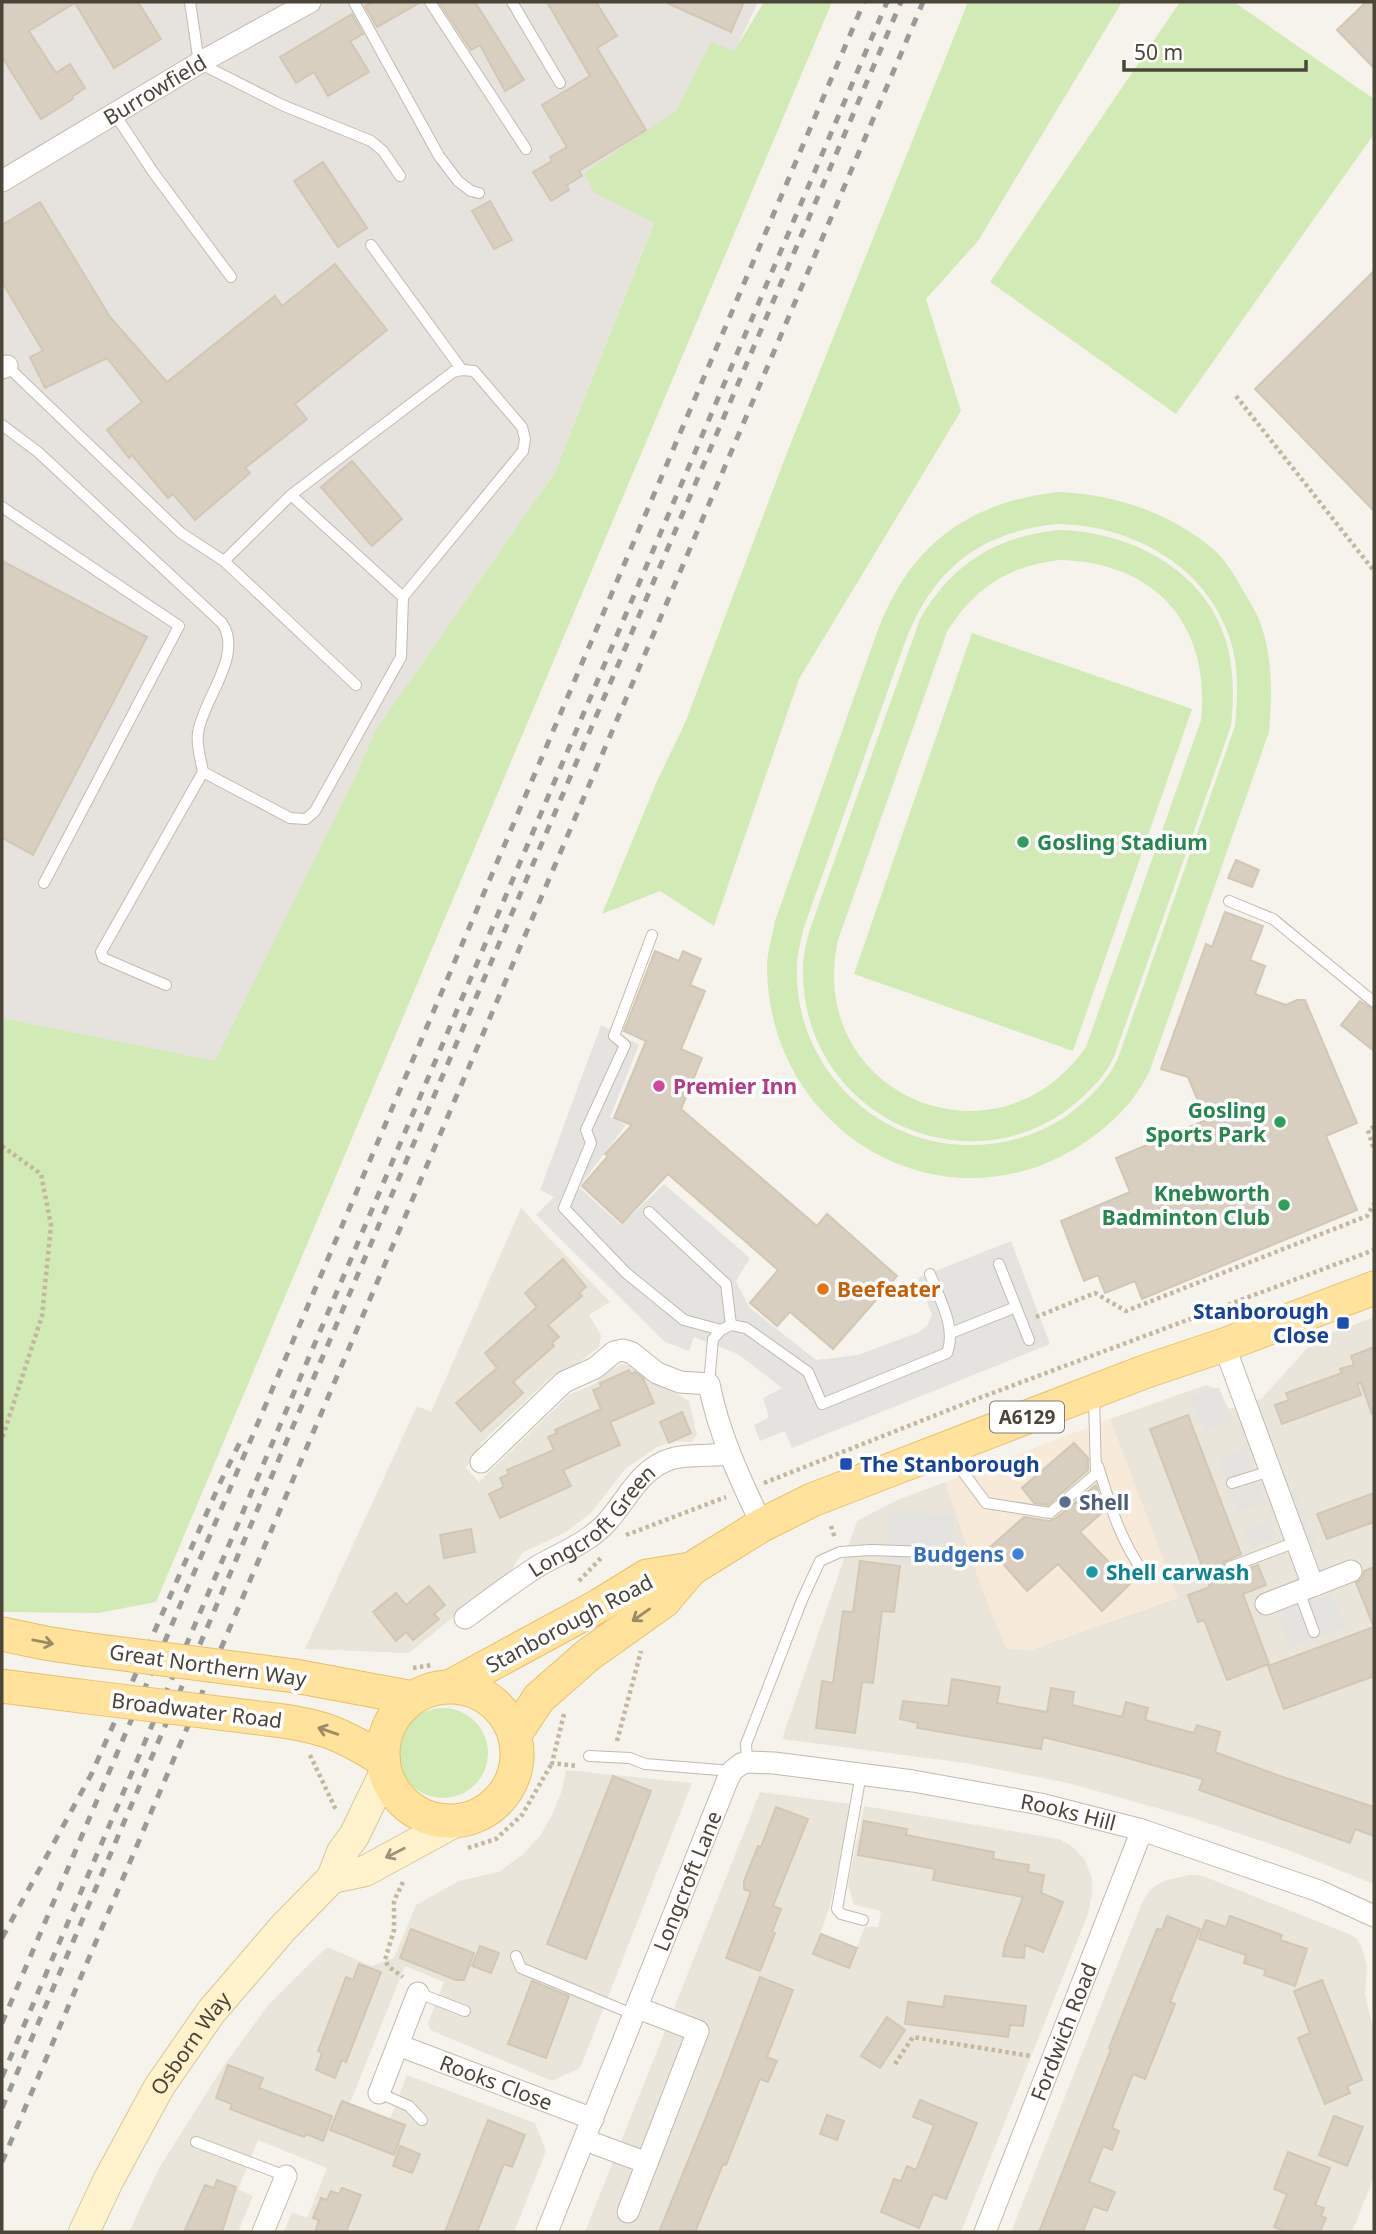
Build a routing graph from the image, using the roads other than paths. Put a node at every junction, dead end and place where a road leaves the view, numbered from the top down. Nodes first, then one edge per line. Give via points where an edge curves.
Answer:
1 (200, 2) edge
2 (310, 2) edge
3 (354, 2) edge
4 (430, 2) edge
5 (512, 2) edge
6 (191, 7) edge
7 (199, 63) junction
8 (559, 83) dead end
9 (114, 113) junction
10 (526, 149) dead end
11 (400, 176) dead end
12 (2, 181) edge
13 (479, 193) dead end
14 (371, 245) dead end
15 (231, 277) dead end
16 (4, 367) edge
17 (462, 370) junction
18 (2, 425) edge
19 (291, 495) junction
20 (2, 508) edge
21 (224, 561) junction
22 (403, 597) junction
23 (356, 685) dead end
24 (203, 772) junction
25 (44, 883) dead end
26 (1228, 901) dead end
27 (652, 935) dead end
28 (166, 985) dead end
29 (1374, 1002) edge
30 (649, 1212) dead end
31 (999, 1264) dead end
32 (930, 1274) dead end
33 (1374, 1288) edge
34 (1016, 1307) junction
35 (726, 1327) junction
36 (951, 1333) junction
37 (1029, 1340) dead end
38 (1224, 1345) junction
39 (709, 1384) junction
40 (1094, 1391) junction
41 (946, 1448) junction
42 (729, 1454) junction
43 (1095, 1457) junction
44 (481, 1462) dead end
45 (1270, 1471) junction
46 (1232, 1483) dead end
47 (762, 1525) junction
48 (1296, 1542) junction
49 (927, 1552) dead end
50 (1230, 1567) dead end
51 (691, 1569) junction
52 (1351, 1571) dead end
53 (1144, 1573) dead end
54 (1306, 1588) junction
55 (1266, 1604) dead end
56 (465, 1618) dead end
57 (1314, 1632) dead end
58 (2, 1634) edge
59 (443, 1675) junction
60 (411, 1684) junction
61 (2, 1686) edge
62 (515, 1734) junction
63 (589, 1756) dead end
64 (384, 1766) junction
65 (739, 1767) junction
66 (861, 1774) junction
67 (455, 1822) junction
68 (1142, 1830) junction
69 (332, 1878) junction
70 (1374, 1916) edge
71 (863, 1920) dead end
72 (516, 1956) dead end
73 (418, 1993) joint
74 (465, 2011) dead end
75 (637, 2012) junction
76 (398, 2045) junction
77 (379, 2093) joint
78 (593, 2119) junction
79 (422, 2120) dead end
80 (585, 2140) junction
81 (196, 2142) dead end
82 (647, 2163) junction
83 (286, 2176) joint
84 (628, 2212) dead end
85 (84, 2232) edge
86 (263, 2232) edge
87 (547, 2232) edge
88 (985, 2232) edge

1 - 6 lane
2 - 7 street, Burrowfield
3 - 13 lane via 439,156 458,181
4 - 10 lane
5 - 8 lane
6 - 7 lane
7 - 9 street, Burrowfield
7 - 11 lane via 282,105 371,141
9 - 12 street, Burrowfield
9 - 15 lane
14 - 17 lane
16 - 21 lane via 181,533
17 - 19 lane via 453,372
17 - 22 lane via 474,371 522,427 523,450
18 - 24 lane via 38,452 228,631 231,647 198,732
19 - 21 lane
19 - 22 lane
20 - 25 lane via 179,626
21 - 23 lane
22 - 24 lane via 401,657 315,811 306,819 290,818
24 - 28 lane via 101,952 103,958
26 - 29 lane via 1273,919
27 - 35 lane via 614,1036 625,1045 586,1130 591,1143 564,1208 625,1272 684,1320
30 - 35 lane via 726,1284
31 - 34 lane
32 - 36 lane
33 - 38 main road, Stanborough Road / A6129
34 - 36 lane
34 - 37 lane
35 - 36 lane via 746,1328 808,1372 822,1404 947,1353
35 - 39 lane via 713,1339
38 - 40 main road, Stanborough Road / A6129
38 - 45 street
39 - 42 street via 715,1418
39 - 44 street via 680,1382 657,1373 632,1353 614,1352 595,1368 565,1382
40 - 41 main road, Stanborough Road / A6129
40 - 43 lane
41 - 43 lane via 986,1503 1051,1513 1096,1474
41 - 47 main road, Stanborough Road / A6129 via 812,1500
42 - 47 street
42 - 56 street, Longcroft Green via 671,1458 656,1466 594,1534
43 - 53 lane via 1120,1533
45 - 46 lane
45 - 48 street
47 - 51 main road, Stanborough Road / A6129
48 - 50 lane
48 - 54 street
49 - 65 lane via 840,1552 820,1561
51 - 59 main road, Stanborough Road / A6129 via 647,1576
51 -> 62 main road, Stanborough Road / A6129 via 664,1601 588,1655 539,1698
52 - 54 street
54 - 55 street
54 - 57 lane
58 -> 60 main road, Great Northern Way, bridge via 295,1675
59 - 60 main road via 432,1690
59 - 62 main road via 492,1702
60 - 64 main road via 384,1742
64 -> 61 main road, Broadwater Road, bridge via 348,1738 322,1728
62 - 67 main road via 515,1775 506,1793 492,1808
63 - 65 lane via 630,1758 645,1764
64 - 67 main road via 401,1800 416,1812 432,1821
64 - 69 street, Osborn Way
65 - 66 street, Rooks Hill
65 - 75 street, Longcroft Lane
66 - 68 street, Rooks Hill via 1040,1804
66 - 71 lane via 837,1909
67 -> 69 street via 365,1871
68 - 70 street, Rooks Hill via 1319,1891
68 - 88 street, Fordwich Road
69 - 85 street, Osborn Way via 211,2012 159,2087
72 - 75 lane via 521,1968
73 - 74 lane
73 - 76 street
75 - 78 street, Longcroft Lane
75 - 82 street via 698,2031
76 - 77 street
76 - 78 street, Rooks Close
77 - 79 lane via 409,2106
78 - 80 street, Longcroft Lane
80 - 82 street
80 - 87 street, Longcroft Lane
81 - 83 lane
82 - 84 street
83 - 86 street

